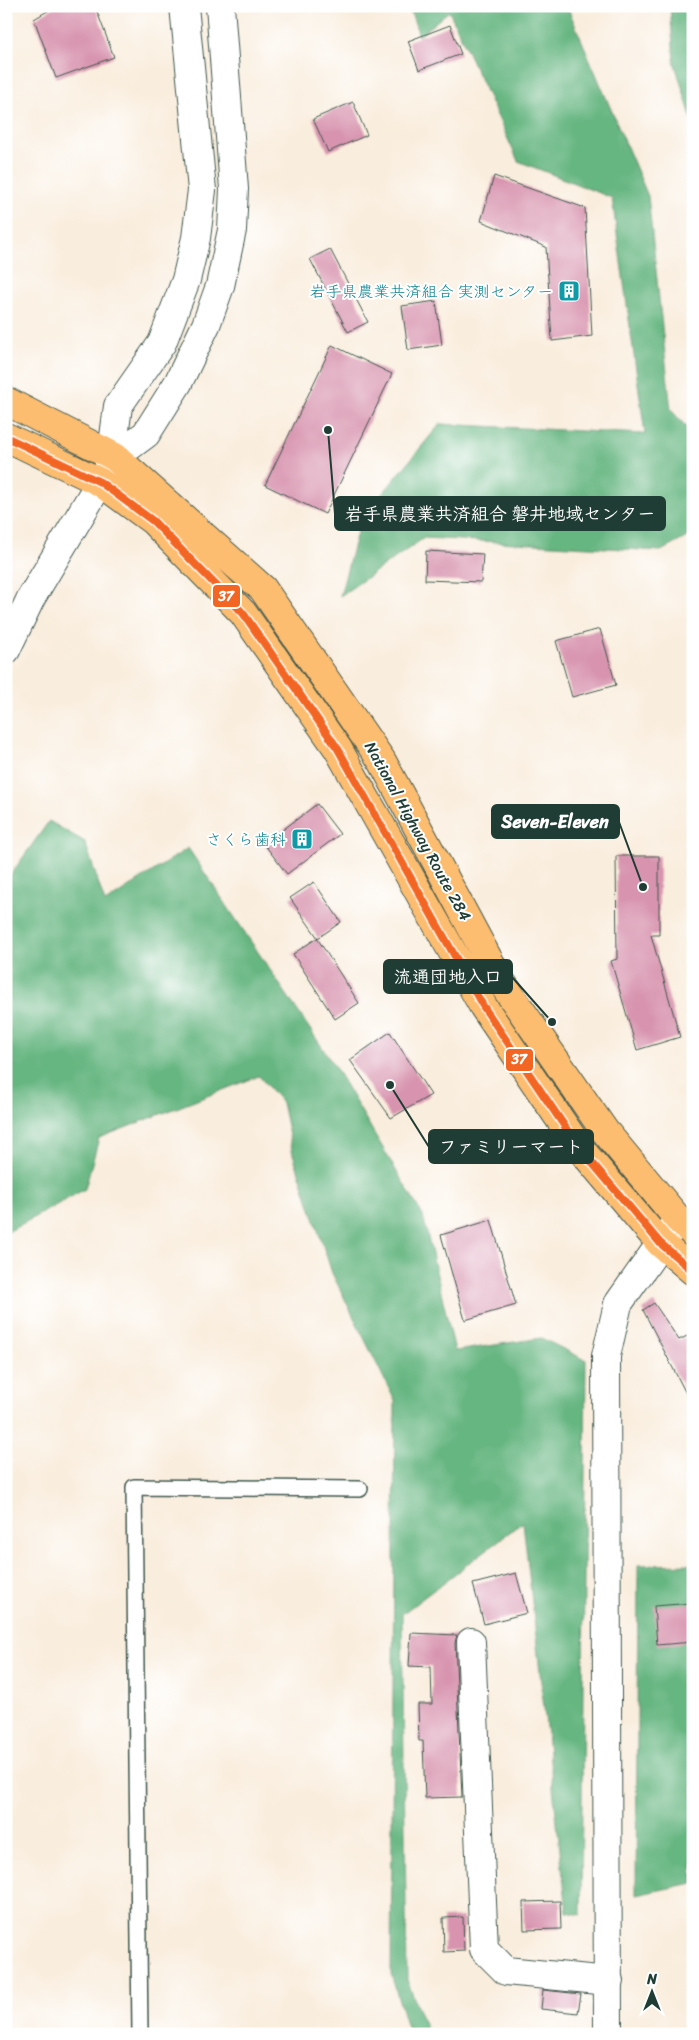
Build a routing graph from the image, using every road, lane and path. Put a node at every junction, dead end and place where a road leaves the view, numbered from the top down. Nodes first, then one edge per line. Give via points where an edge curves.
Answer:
1 (184, 6) edge
2 (220, 6) edge
3 (6, 401) edge
4 (6, 436) edge
5 (115, 457) junction
6 (100, 482) junction
7 (6, 650) edge
8 (686, 1226) edge
9 (660, 1243) junction
10 (693, 1271) edge
11 (360, 1490) dead end
12 (472, 1642) dead end
13 (609, 1981) junction
14 (140, 2034) edge
15 (608, 2034) edge

1 - 5 street via 202,190 196,238 186,280 162,343 118,406
2 - 5 street via 234,189 232,230 220,286 206,325 178,383 146,434
3 - 5 highway, National Highway Route 284
4 - 6 highway, National Highway Route 284
5 - 6 street
5 - 8 highway, National Highway Route 284 via 263,589 382,761 498,977 604,1130
6 - 7 street via 31,598
6 - 9 highway, National Highway Route 284 via 153,521 243,613 338,749 483,1006 578,1146
8 - 9 street
9 - 10 highway, National Highway Route 284
9 - 13 street via 618,1304 606,1356
11 - 14 lane via 134,1487
12 - 13 street via 484,1949 506,1971
13 - 15 street

